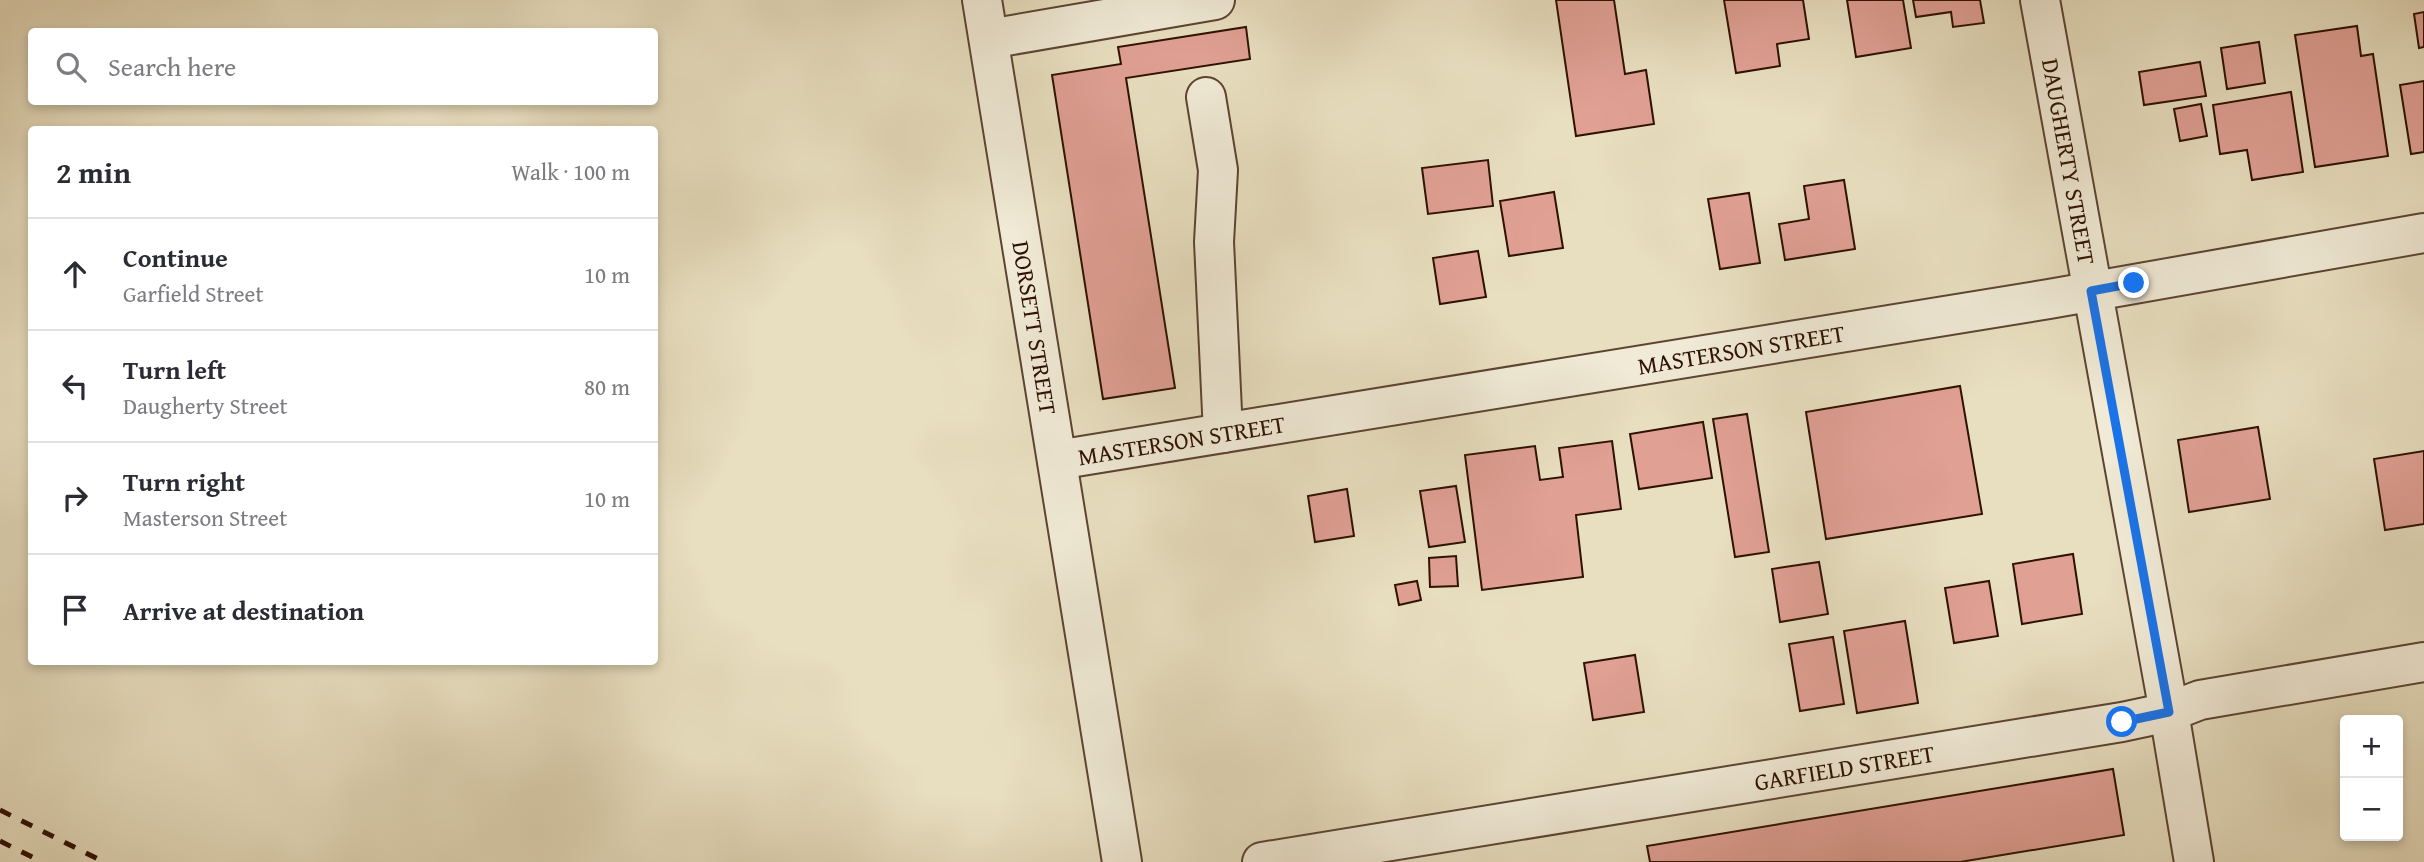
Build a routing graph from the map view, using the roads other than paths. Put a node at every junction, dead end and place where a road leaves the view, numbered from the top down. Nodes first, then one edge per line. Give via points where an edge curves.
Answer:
1 (982, 0) edge
2 (1214, 0) edge
3 (2040, 0) edge
4 (989, 39) junction
5 (1206, 97) dead end
6 (2424, 233) edge
7 (2091, 291) junction
8 (1223, 433) junction
9 (1057, 460) junction
10 (2424, 662) edge
11 (2169, 712) junction
12 (1122, 862) edge
13 (1262, 862) edge
14 (2194, 862) edge

1 - 4 street, DORSETT STREET
2 - 4 street
3 - 7 street, DAUGHERTY STREET
4 - 9 street, DORSETT STREET
5 - 8 street via 1218,170 1214,242
6 - 7 street, MASTERSON STREET
7 - 8 street, MASTERSON STREET
7 - 11 street, DAUGHERTY STREET
8 - 9 street, MASTERSON STREET
9 - 12 street, DORSETT STREET
10 - 11 street, GARFIELD STREET via 2200,700
11 - 13 street, GARFIELD STREET
11 - 14 street, DAUGHERTY STREET

